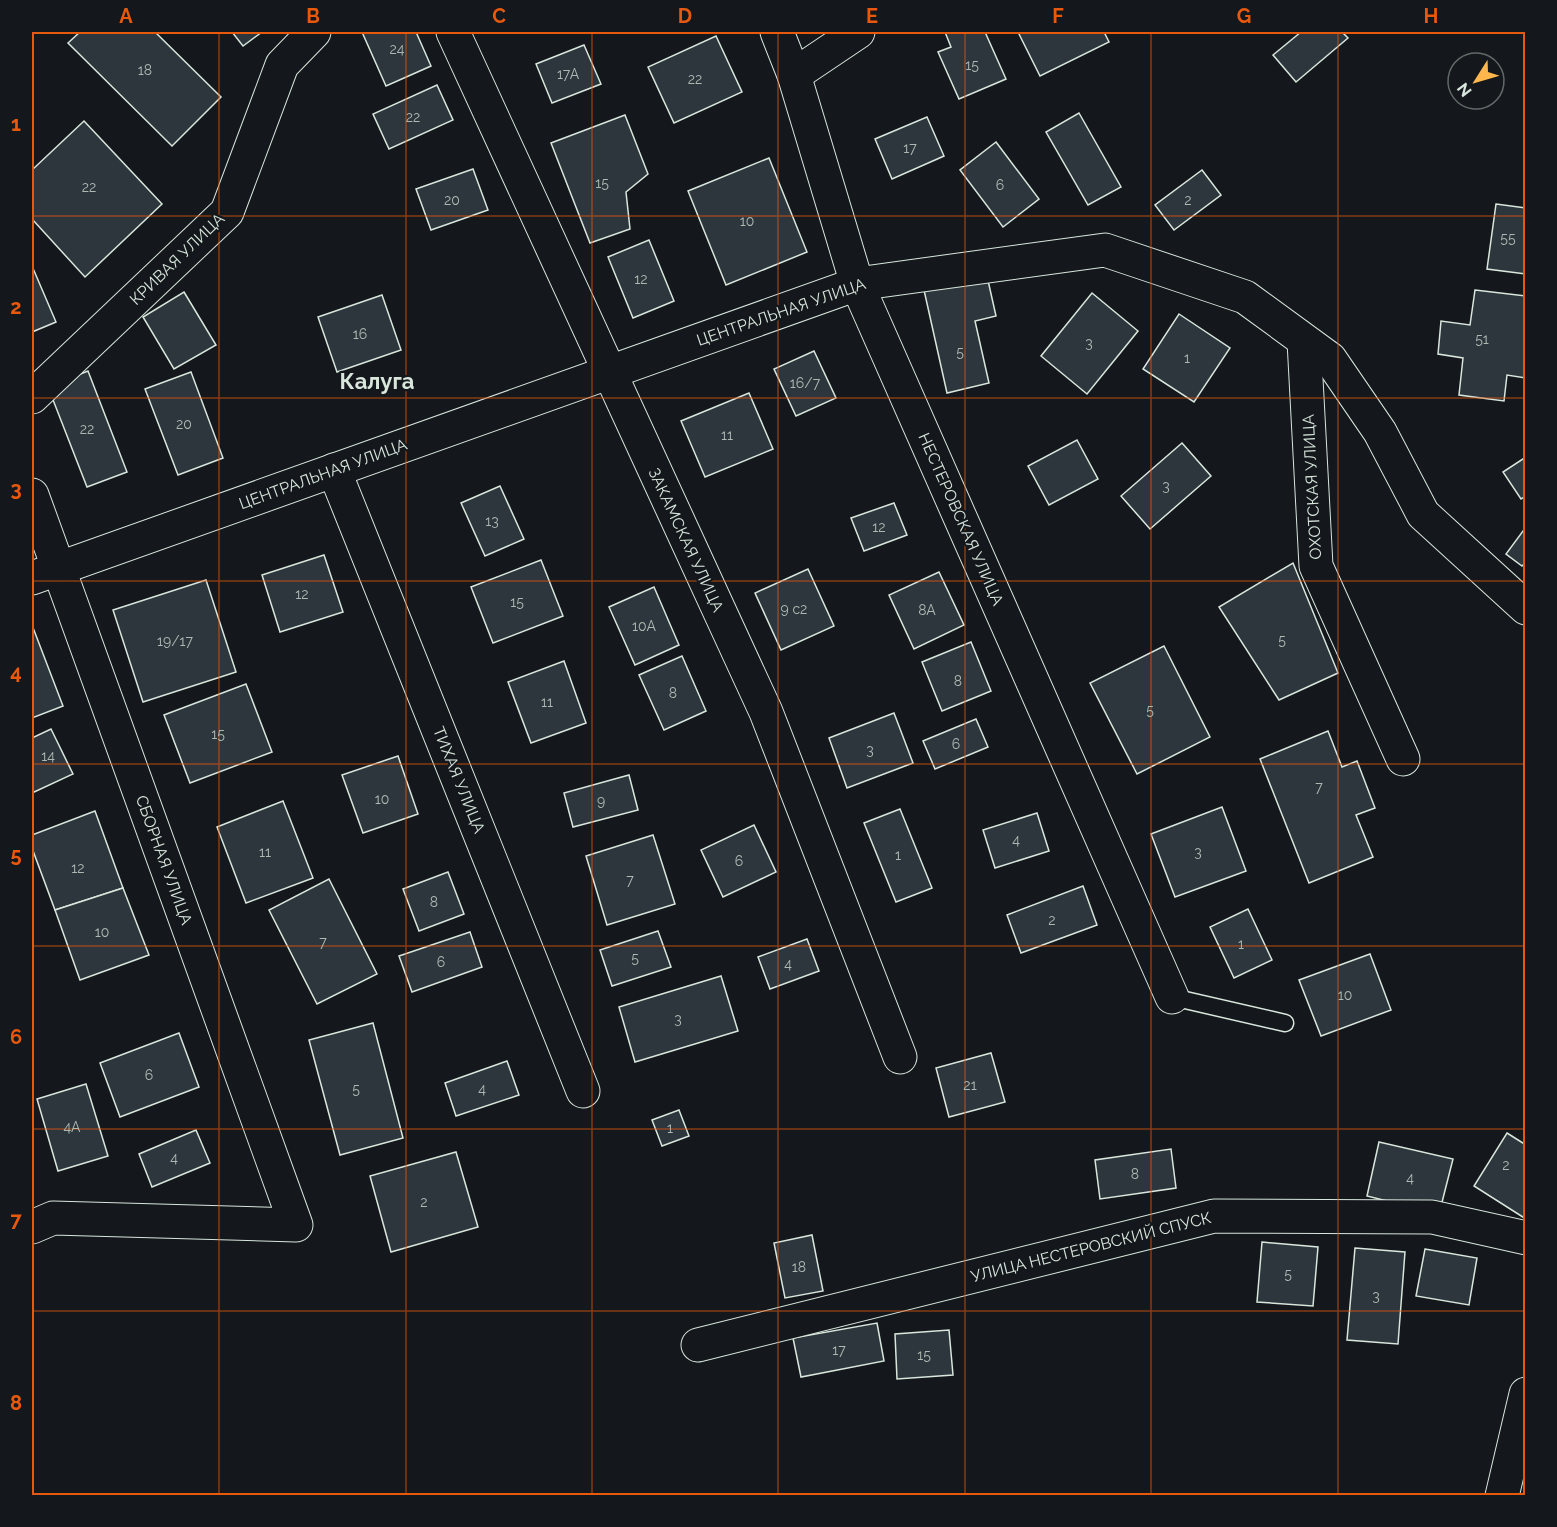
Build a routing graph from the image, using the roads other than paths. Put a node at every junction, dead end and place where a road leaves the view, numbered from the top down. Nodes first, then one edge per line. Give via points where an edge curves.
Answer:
1 (314, 32) edge
2 (453, 32) edge
3 (777, 32) edge
4 (858, 32) edge
5 (794, 75) junction
6 (857, 284) junction
7 (1304, 341) junction
8 (608, 372) junction
9 (32, 397) edge
10 (334, 470) junction
11 (32, 495) edge
12 (45, 573) edge
13 (1526, 608) edge
14 (1403, 759) dead end
15 (1172, 997) joint
16 (1285, 1023) dead end
17 (900, 1057) dead end
18 (584, 1090) dead end
19 (32, 1227) edge
20 (1526, 1238) edge
21 (698, 1345) dead end
22 (1526, 1394) edge
23 (1502, 1496) edge

1 - 9 street, КРИВАЯ УЛИЦА via 282,65 227,212
2 - 8 street, ЗАКАМСКАЯ УЛИЦА
3 - 5 street, НЕСТЕРОВСКАЯ УЛИЦА
4 - 5 street
5 - 6 street, НЕСТЕРОВСКАЯ УЛИЦА
6 - 7 street, ЦЕНТРАЛЬНАЯ УЛИЦА via 1105,250 1245,297
6 - 8 street, ЦЕНТРАЛЬНАЯ УЛИЦА
6 - 15 street, НЕСТЕРОВСКАЯ УЛИЦА
7 - 13 street, ЦЕНТРАЛЬНАЯ УЛИЦА via 1330,359 1380,432 1423,514
7 - 14 street, ОХОТСКАЯ УЛИЦА via 1316,566
8 - 10 street, ЦЕНТРАЛЬНАЯ УЛИЦА
8 - 17 street, ЗАКАМСКАЯ УЛИЦА via 766,712
10 - 12 street, ЦЕНТРАЛЬНАЯ УЛИЦА
10 - 18 street, ТИХАЯ УЛИЦА
11 - 12 street, СБОРНАЯ УЛИЦА
12 - 19 street, СБОРНАЯ УЛИЦА via 296,1225 53,1218
15 - 16 lane
20 - 21 street, УЛИЦА НЕСТЕРОВСКИЙ СПУСК via 1432,1217 1214,1216
22 - 23 street

